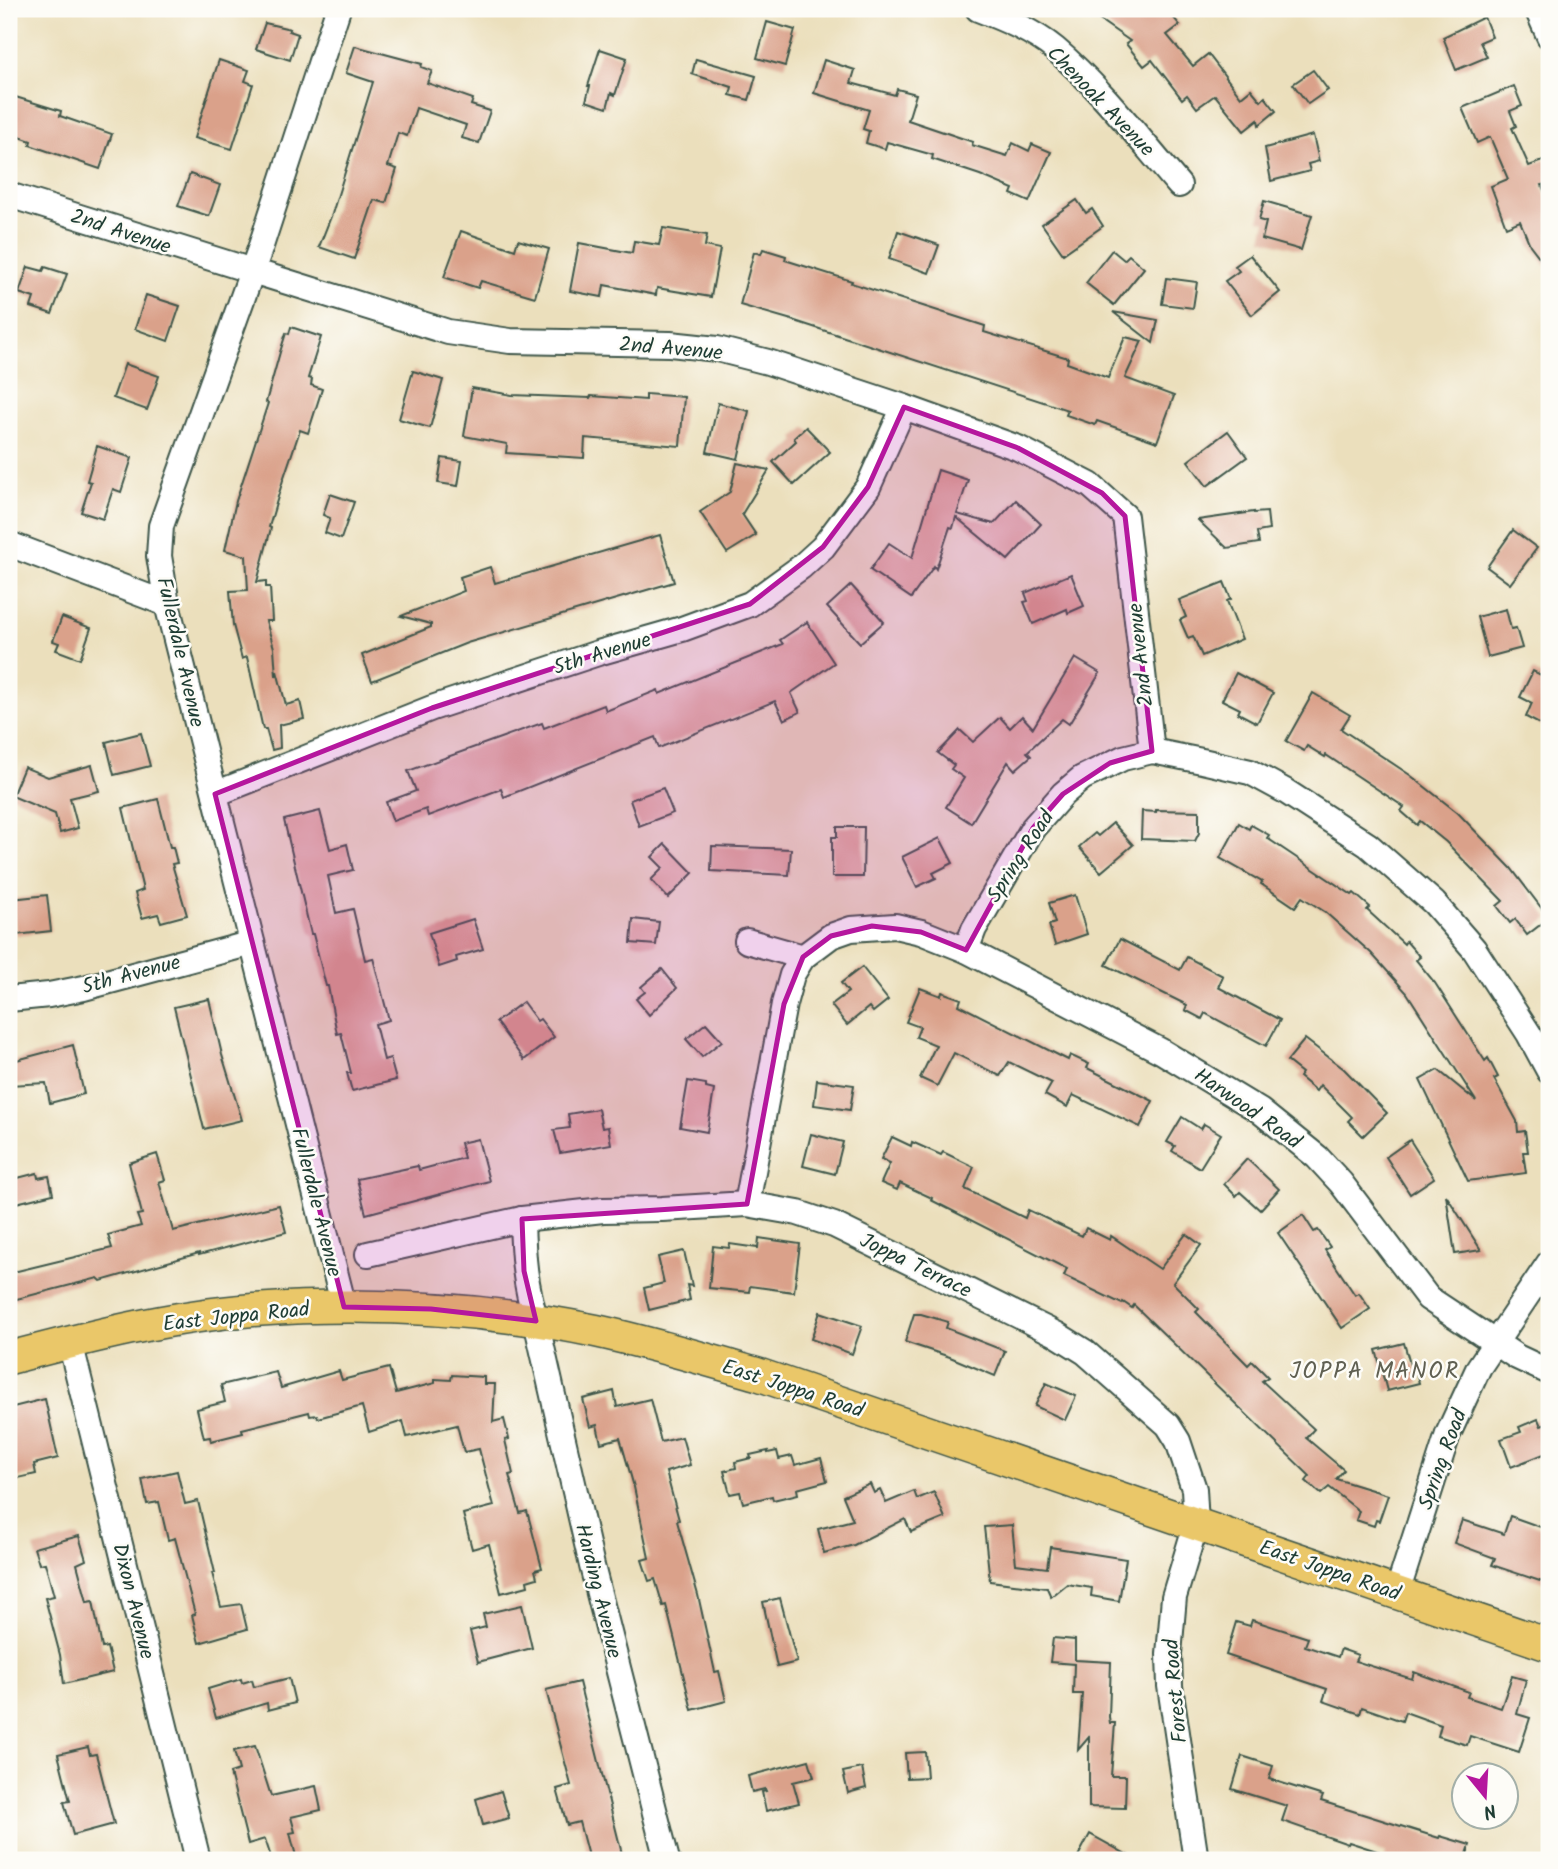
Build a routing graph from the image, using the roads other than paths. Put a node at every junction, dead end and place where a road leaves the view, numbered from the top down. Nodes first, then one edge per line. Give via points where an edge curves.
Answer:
1 (338, 9) edge
2 (978, 9) edge
3 (1537, 9) edge
4 (1549, 36) edge
5 (1179, 185) dead end
6 (9, 195) edge
7 (252, 272) junction
8 (904, 407) junction
9 (9, 544) edge
10 (167, 604) junction
11 (1152, 751) junction
12 (215, 794) junction
13 (747, 941) dead end
14 (251, 943) junction
15 (966, 950) junction
16 (803, 957) junction
17 (9, 999) edge
18 (1549, 1071) edge
19 (747, 1204) junction
20 (522, 1219) junction
21 (368, 1254) dead end
22 (1549, 1263) edge
23 (344, 1307) junction
24 (536, 1321) junction
25 (71, 1342) junction
26 (1494, 1342) junction
27 (9, 1357) edge
28 (1549, 1372) edge
29 (1196, 1524) junction
30 (1398, 1593) junction
31 (1549, 1645) edge
32 (198, 1860) edge
33 (667, 1860) edge
34 (1196, 1860) edge

1 - 7 street, Fullerdale Avenue
2 - 5 street, Chenoak Avenue via 1054,48
3 - 4 street
6 - 7 street, 2nd Avenue
7 - 8 street, 2nd Avenue via 448,332 510,341 716,349
7 - 10 street, Fullerdale Avenue via 161,526 159,556
8 - 11 street, 2nd Avenue via 1018,448 1090,485 1125,516
8 - 12 street, 5th Avenue via 868,487 823,547 750,604 432,708
9 - 10 street
10 - 12 street, Fullerdale Avenue
11 - 15 street, Spring Road via 1110,763 1063,794 1034,828
11 - 18 street, Spring Road via 1250,772 1367,845 1434,904 1474,949
12 - 14 street, Fullerdale Avenue
13 - 16 street
14 - 17 street, 5th Avenue via 84,988
14 - 23 street, Fullerdale Avenue
15 - 16 street via 921,932 872,926 831,936
15 - 26 street, Harwood Road via 1161,1051 1260,1111 1341,1183 1428,1298
16 - 19 street via 783,1004
19 - 20 street, Joppa Terrace via 603,1210
19 - 29 street, Joppa Terrace via 834,1225 1085,1352 1168,1425 1194,1489
20 - 21 street, Joppa Terrace
20 - 24 street via 524,1271
22 - 26 street, Spring Road
23 - 24 main road, East Joppa Road via 431,1309
23 - 25 main road, East Joppa Road via 204,1316
24 - 29 main road, East Joppa Road via 650,1344 760,1375
24 - 33 street, Harding Avenue
25 - 27 main road, East Joppa Road
25 - 32 street, Dixon Avenue
26 - 28 street, Harwood Road
26 - 30 street, Spring Road via 1448,1434
29 - 30 main road, East Joppa Road
29 - 34 street, Forest Road via 1174,1597 1169,1654
30 - 31 main road, East Joppa Road

